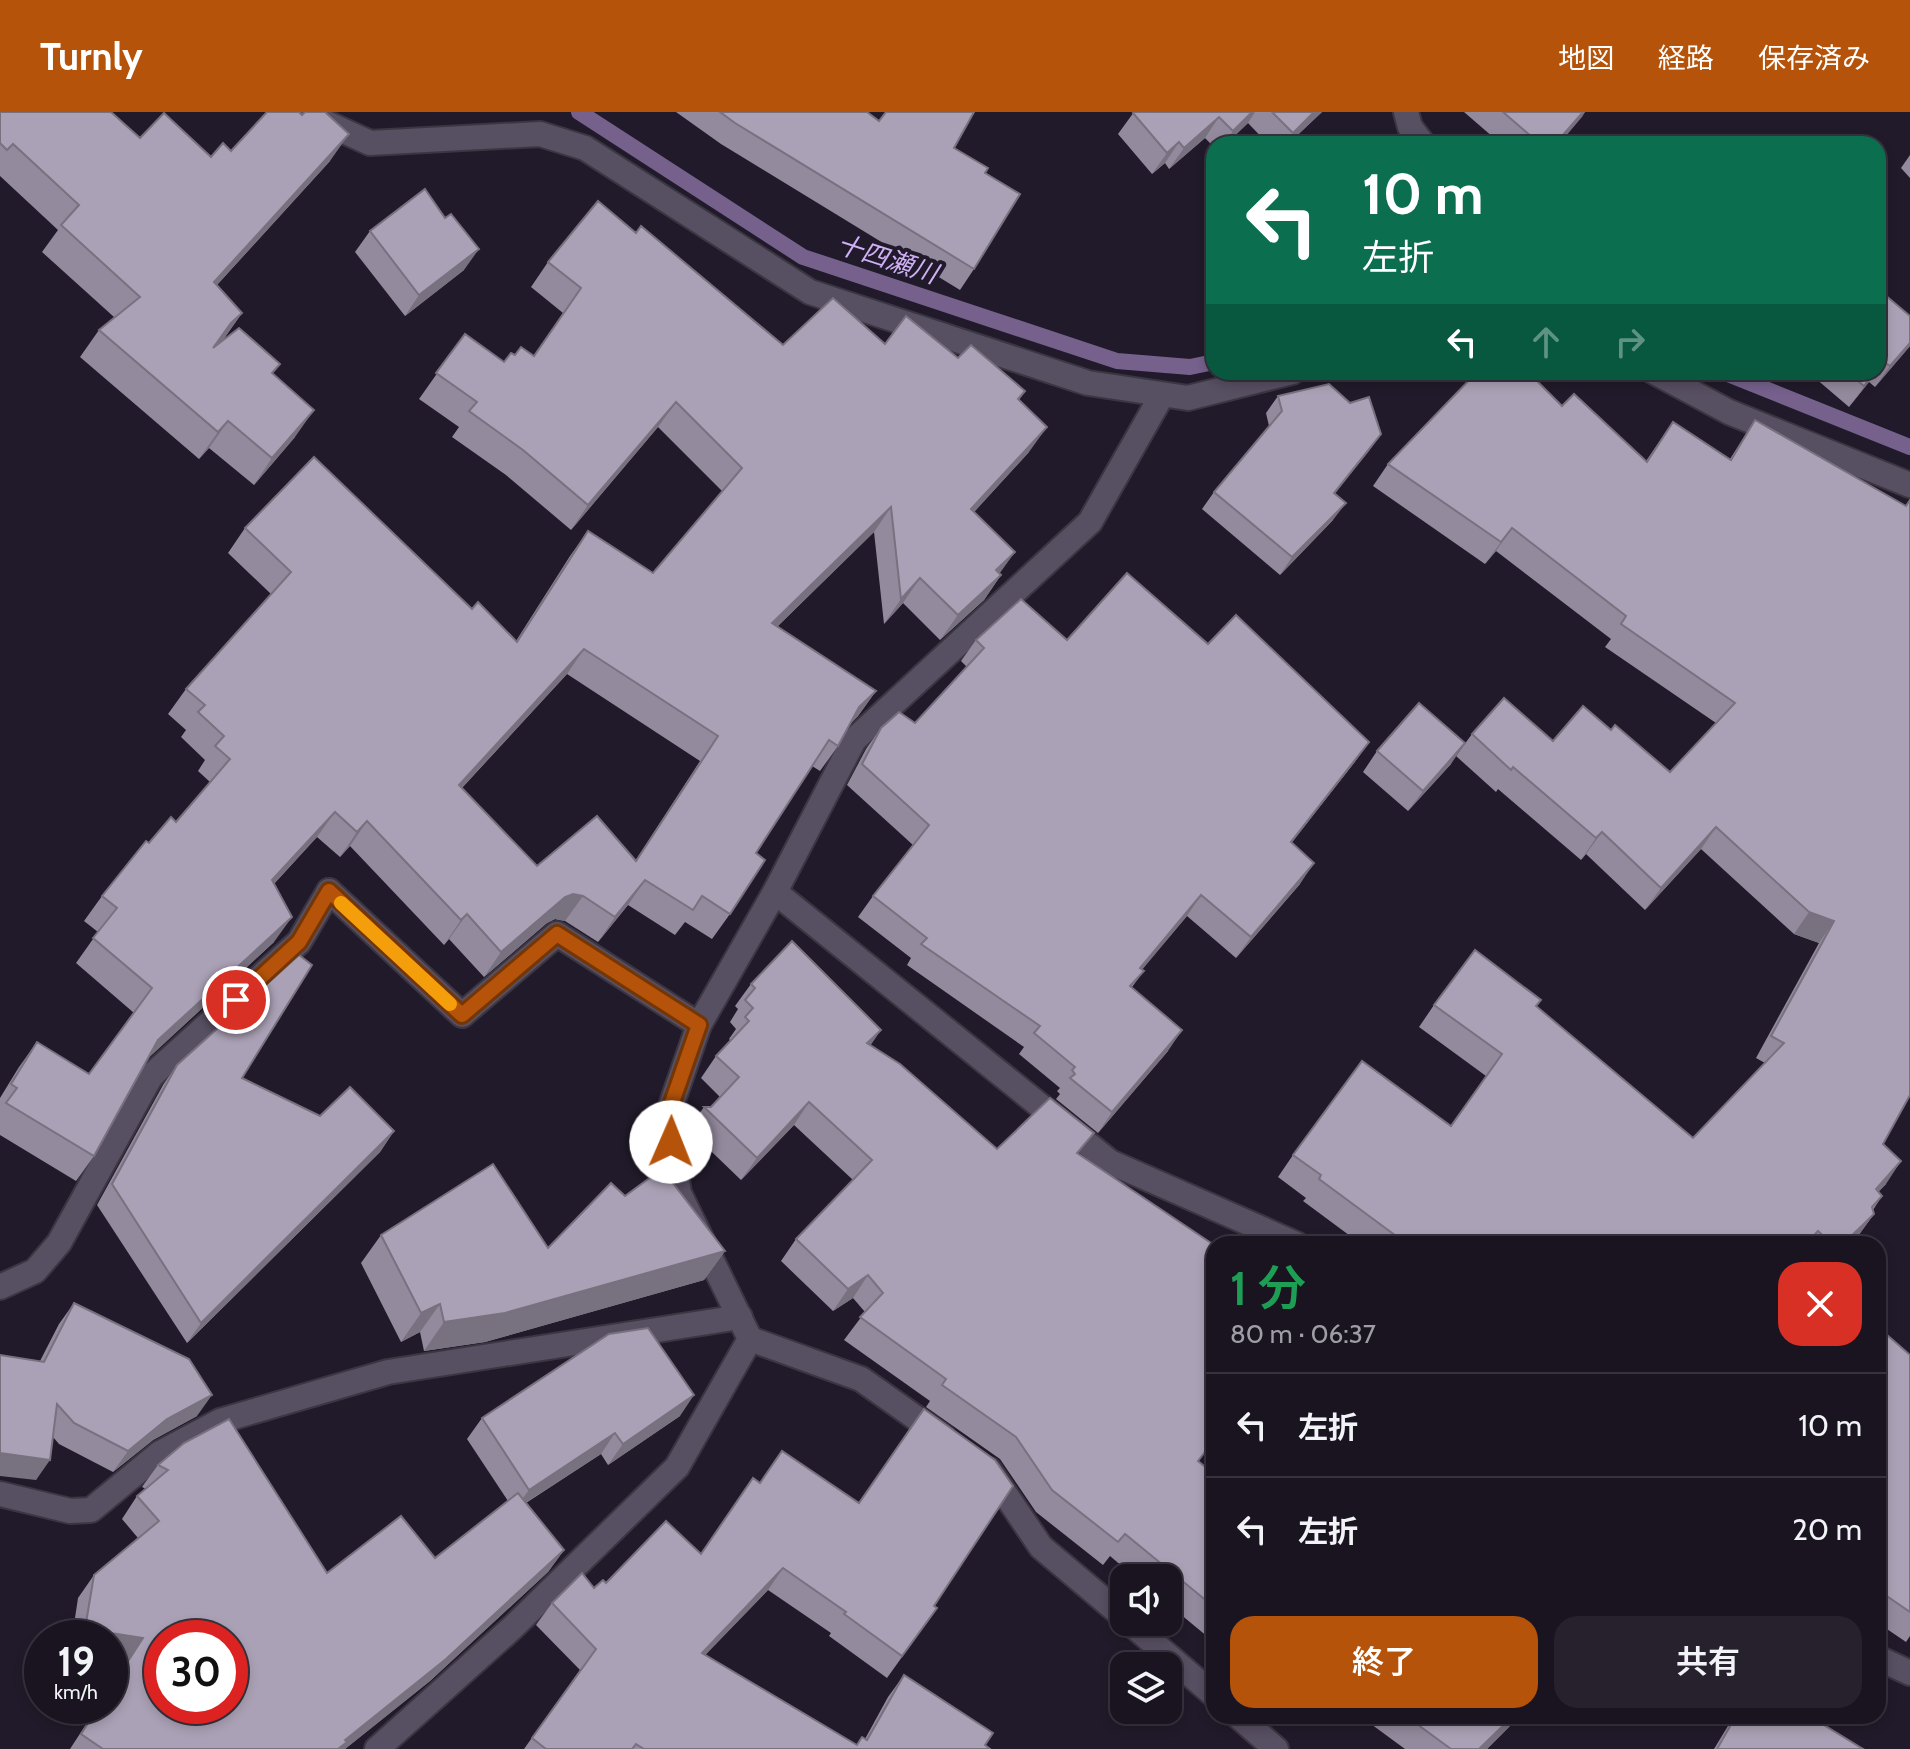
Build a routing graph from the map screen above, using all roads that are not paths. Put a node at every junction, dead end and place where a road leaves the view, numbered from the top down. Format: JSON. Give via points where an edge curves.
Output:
{"nodes":[{"id":1,"x":312,"y":112,"type":"edge"},
{"id":2,"x":1406,"y":112,"type":"edge"},
{"id":3,"x":1417,"y":136,"type":"edge"},
{"id":4,"x":1260,"y":380,"type":"edge"},
{"id":5,"x":1669,"y":380,"type":"edge"},
{"id":6,"x":1162,"y":395,"type":"junction"},
{"id":7,"x":1910,"y":485,"type":"edge"},
{"id":8,"x":775,"y":892,"type":"junction"},
{"id":9,"x":699,"y":1025,"type":"junction"},
{"id":10,"x":1278,"y":1236,"type":"edge"},
{"id":11,"x":0,"y":1287,"type":"edge"},
{"id":12,"x":740,"y":1317,"type":"junction"},
{"id":13,"x":750,"y":1339,"type":"junction"},
{"id":14,"x":0,"y":1494,"type":"edge"},
{"id":15,"x":1110,"y":1605,"type":"edge"},
{"id":16,"x":1145,"y":1636,"type":"edge"},
{"id":17,"x":1886,"y":1662,"type":"edge"},
{"id":18,"x":1910,"y":1673,"type":"edge"},
{"id":19,"x":1206,"y":1688,"type":"edge"},
{"id":20,"x":1247,"y":1724,"type":"edge"},
{"id":21,"x":377,"y":1749,"type":"edge"},
{"id":22,"x":1276,"y":1749,"type":"edge"}],
"edges":[{"from":1,"to":6,"type":"street","via":[[370,143],[540,134],[585,148],[810,292],[1088,383]]},
{"from":2,"to":3,"type":"street"},
{"from":4,"to":6,"type":"street","via":[[1188,398]]},
{"from":5,"to":7,"type":"street","via":[[1729,412]]},
{"from":6,"to":8,"type":"street","via":[[1090,522],[854,740]]},
{"from":8,"to":9,"type":"street"},
{"from":8,"to":10,"type":"street","via":[[1110,1162]]},
{"from":9,"to":11,"type":"street","via":[[557,934],[462,1015],[329,891],[299,942],[151,1076],[59,1243],[35,1271]]},
{"from":9,"to":12,"type":"street","via":[[667,1117],[679,1193]]},
{"from":12,"to":13,"type":"street"},
{"from":12,"to":14,"type":"street","via":[[388,1372],[220,1421],[160,1453],[91,1510],[70,1511]]},
{"from":13,"to":15,"type":"street","via":[[861,1379],[991,1471],[1041,1547]]},
{"from":13,"to":21,"type":"street","via":[[677,1467],[512,1628]]},
{"from":16,"to":19,"type":"street"},
{"from":17,"to":18,"type":"street"},
{"from":20,"to":22,"type":"street"}]}
